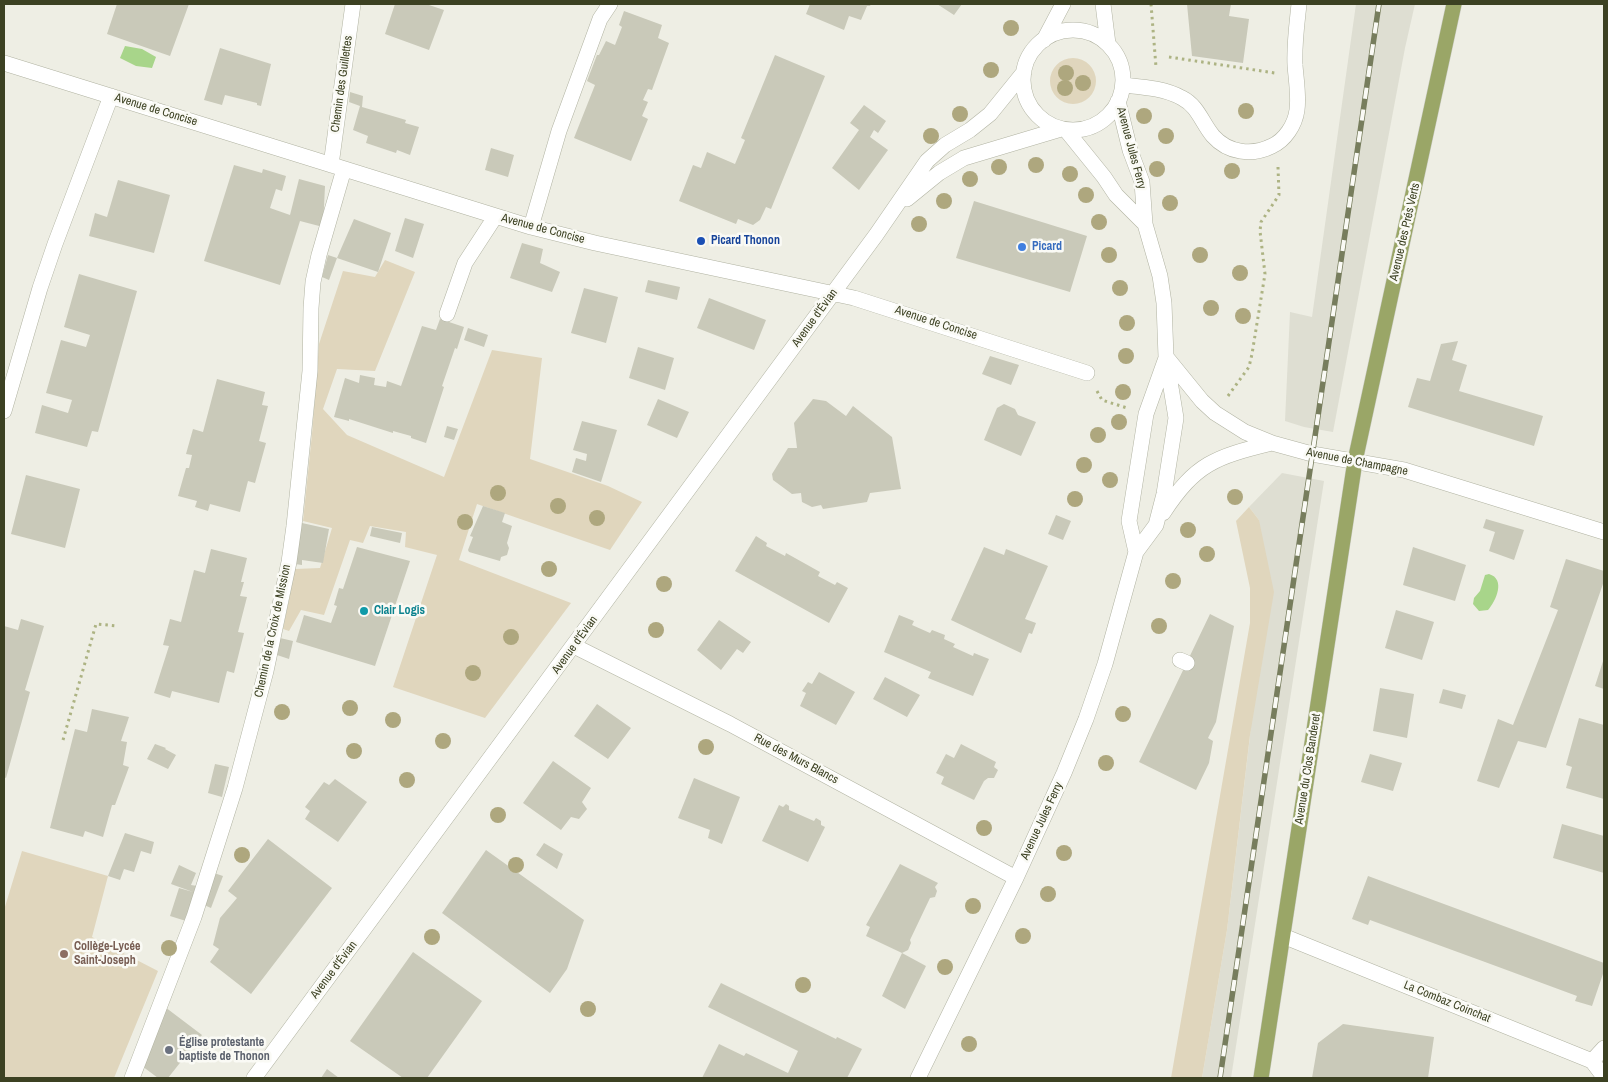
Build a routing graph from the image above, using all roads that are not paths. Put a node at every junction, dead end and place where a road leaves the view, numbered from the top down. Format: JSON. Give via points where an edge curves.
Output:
{"nodes":[{"id":1,"x":353,"y":4,"type":"edge"},
{"id":2,"x":610,"y":4,"type":"edge"},
{"id":3,"x":1063,"y":4,"type":"edge"},
{"id":4,"x":1103,"y":4,"type":"edge"},
{"id":5,"x":1299,"y":4,"type":"edge"},
{"id":6,"x":1454,"y":4,"type":"edge"},
{"id":7,"x":1044,"y":40,"type":"junction"},
{"id":8,"x":1108,"y":44,"type":"junction"},
{"id":9,"x":4,"y":63,"type":"edge"},
{"id":10,"x":1024,"y":72,"type":"junction"},
{"id":11,"x":1123,"y":85,"type":"junction"},
{"id":12,"x":112,"y":96,"type":"junction"},
{"id":13,"x":1118,"y":101,"type":"junction"},
{"id":14,"x":1064,"y":129,"type":"junction"},
{"id":15,"x":338,"y":167,"type":"junction"},
{"id":16,"x":894,"y":210,"type":"junction"},
{"id":17,"x":495,"y":217,"type":"junction"},
{"id":18,"x":1145,"y":224,"type":"junction"},
{"id":19,"x":530,"y":227,"type":"junction"},
{"id":20,"x":833,"y":293,"type":"junction"},
{"id":21,"x":446,"y":314,"type":"dead end"},
{"id":22,"x":1166,"y":357,"type":"junction"},
{"id":23,"x":1087,"y":373,"type":"road end"},
{"id":24,"x":4,"y":411,"type":"edge"},
{"id":25,"x":1272,"y":443,"type":"junction"},
{"id":26,"x":1355,"y":461,"type":"junction"},
{"id":27,"x":1156,"y":525,"type":"junction"},
{"id":28,"x":1604,"y":532,"type":"edge"},
{"id":29,"x":1136,"y":552,"type":"junction"},
{"id":30,"x":574,"y":646,"type":"junction"},
{"id":31,"x":1016,"y":878,"type":"junction"},
{"id":32,"x":1283,"y":936,"type":"junction"},
{"id":33,"x":1604,"y":1048,"type":"edge"},
{"id":34,"x":1592,"y":1061,"type":"junction"},
{"id":35,"x":132,"y":1078,"type":"edge"},
{"id":36,"x":254,"y":1078,"type":"edge"},
{"id":37,"x":918,"y":1078,"type":"edge"},
{"id":38,"x":1261,"y":1078,"type":"edge"},
{"id":39,"x":1603,"y":1078,"type":"edge"}],
"edges":[{"from":1,"to":15,"type":"street","name":"Chemin des Guillettes"},
{"from":2,"to":19,"type":"street","via":[[600,19],[559,131]]},
{"from":3,"to":7,"type":"street"},
{"from":4,"to":8,"type":"street"},
{"from":5,"to":11,"type":"street","via":[[1295,49],[1298,110],[1287,135],[1264,150],[1237,151],[1224,145],[1214,137],[1191,104],[1182,98]]},
{"from":6,"to":26,"type":"main road","name":"Avenue des Prés Verts"},
{"from":7,"to":8,"type":"street","via":[[1060,32],[1077,31]]},
{"from":7,"to":10,"type":"street","via":[[1033,50]]},
{"from":8,"to":11,"type":"street","via":[[1118,59]]},
{"from":9,"to":12,"type":"street","name":"Avenue de Concise"},
{"from":10,"to":14,"type":"street","via":[[1024,88],[1033,111],[1046,122]]},
{"from":10,"to":16,"type":"street","name":"Avenue d'Évian","via":[[990,114],[927,160]]},
{"from":11,"to":13,"type":"street"},
{"from":12,"to":15,"type":"street","name":"Avenue de Concise"},
{"from":12,"to":24,"type":"street","via":[[55,244]]},
{"from":13,"to":14,"type":"street","via":[[1108,116],[1093,126]]},
{"from":13,"to":18,"type":"street","name":"Avenue Jules Ferry","via":[[1142,182]]},
{"from":14,"to":16,"type":"street","name":"Avenue d'Évian","via":[[964,158],[939,173]]},
{"from":14,"to":18,"type":"street","name":"Avenue Jules Ferry","via":[[1116,195]]},
{"from":15,"to":17,"type":"street","name":"Avenue de Concise"},
{"from":15,"to":35,"type":"street","name":"Chemin de la Croix de Mission","via":[[313,282],[310,371],[294,526],[272,645],[235,788],[194,917]]},
{"from":16,"to":20,"type":"street","name":"Avenue d'Évian"},
{"from":17,"to":19,"type":"street","name":"Avenue de Concise"},
{"from":17,"to":21,"type":"street","via":[[465,264]]},
{"from":18,"to":22,"type":"street","name":"Avenue Jules Ferry","via":[[1164,303]]},
{"from":19,"to":20,"type":"street","name":"Avenue de Concise","via":[[595,244]]},
{"from":20,"to":23,"type":"street","name":"Avenue de Concise","via":[[873,302]]},
{"from":20,"to":30,"type":"street","name":"Avenue d'Évian"},
{"from":22,"to":25,"type":"street","name":"Avenue de Champagne","via":[[1215,413],[1229,424]]},
{"from":22,"to":27,"type":"street","name":"Avenue Jules Ferry","via":[[1176,418]]},
{"from":22,"to":29,"type":"street","name":"Avenue Jules Ferry","via":[[1146,414],[1129,521]]},
{"from":25,"to":26,"type":"street","name":"Avenue de Champagne"},
{"from":25,"to":27,"type":"street","via":[[1219,458],[1200,468],[1180,489]]},
{"from":26,"to":28,"type":"street","name":"Avenue de Champagne","via":[[1404,470]]},
{"from":26,"to":32,"type":"main road","name":"Avenue du Clos Banderet"},
{"from":27,"to":29,"type":"street","name":"Avenue Jules Ferry"},
{"from":29,"to":31,"type":"street","name":"Avenue Jules Ferry","via":[[1108,655],[1086,719]]},
{"from":30,"to":31,"type":"street","name":"Rue des Murs Blancs","via":[[730,724]]},
{"from":30,"to":36,"type":"street","name":"Avenue d'Évian"},
{"from":31,"to":37,"type":"street","name":"Avenue Jules Ferry"},
{"from":32,"to":34,"type":"street","name":"La Combaz Coinchat"},
{"from":32,"to":38,"type":"main road","name":"Avenue du Clos Banderet"},
{"from":33,"to":34,"type":"street"},
{"from":34,"to":39,"type":"street"}]}
